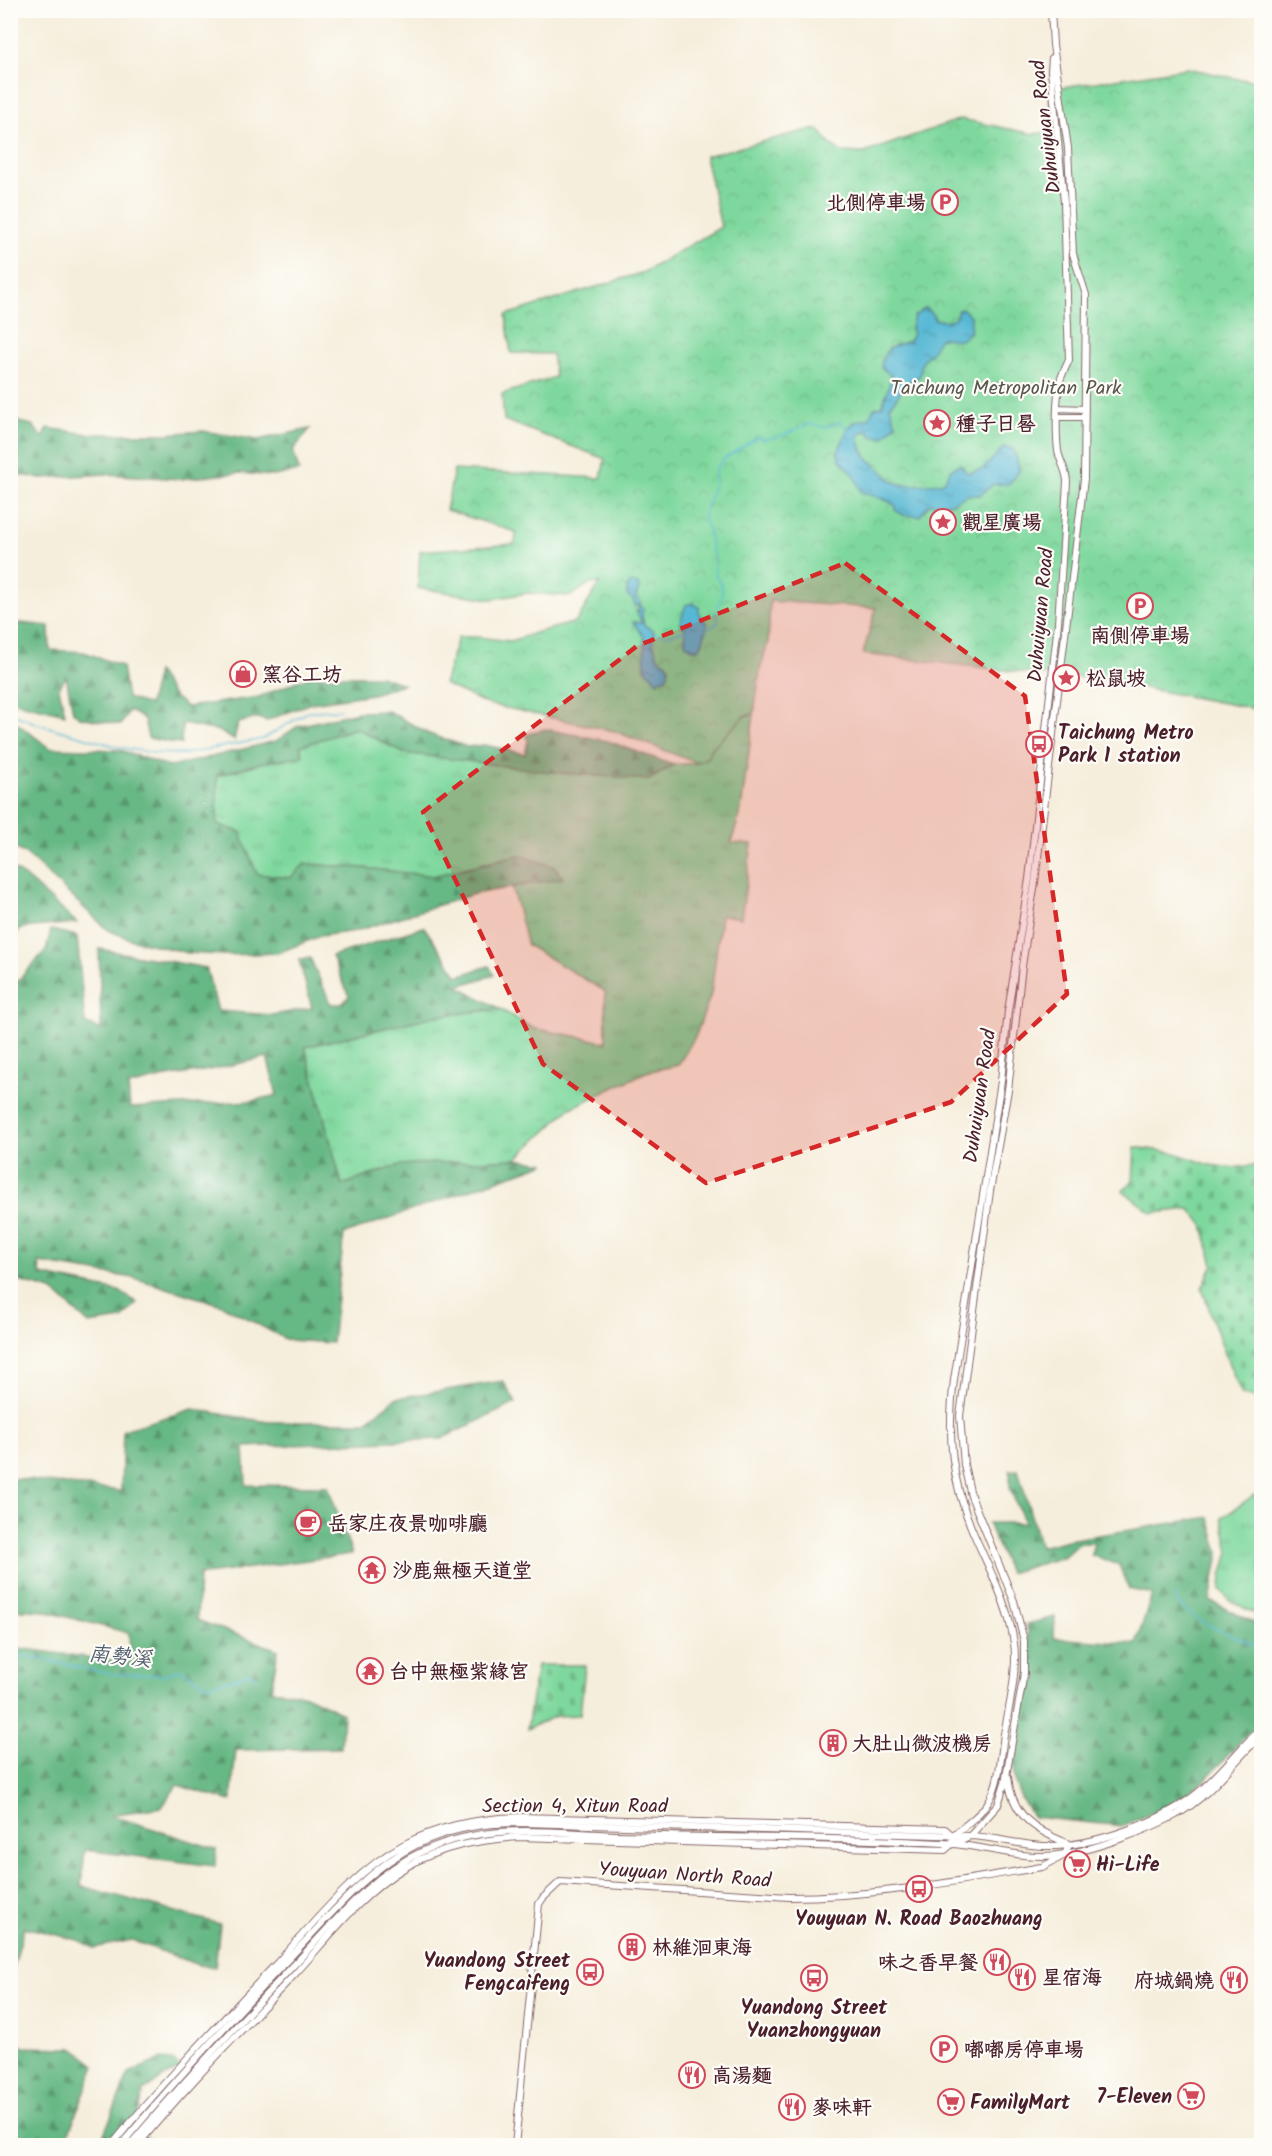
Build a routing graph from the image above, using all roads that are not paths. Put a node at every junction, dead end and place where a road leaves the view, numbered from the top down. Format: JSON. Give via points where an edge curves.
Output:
{"nodes":[{"id":1,"x":1051,"y":10,"type":"edge"},
{"id":2,"x":1068,"y":217,"type":"junction"},
{"id":3,"x":1058,"y":408,"type":"junction"},
{"id":4,"x":1084,"y":409,"type":"junction"},
{"id":5,"x":1058,"y":417,"type":"junction"},
{"id":6,"x":1085,"y":417,"type":"junction"},
{"id":7,"x":1065,"y":518,"type":"junction"},
{"id":8,"x":1079,"y":520,"type":"junction"},
{"id":9,"x":1058,"y":623,"type":"junction"},
{"id":10,"x":1066,"y":624,"type":"junction"},
{"id":11,"x":1262,"y":1727,"type":"edge"},
{"id":12,"x":1262,"y":1735,"type":"edge"},
{"id":13,"x":1008,"y":1768,"type":"junction"},
{"id":14,"x":953,"y":1835,"type":"junction"},
{"id":15,"x":970,"y":1836,"type":"junction"},
{"id":16,"x":952,"y":1844,"type":"junction"},
{"id":17,"x":1069,"y":1844,"type":"junction"},
{"id":18,"x":1012,"y":1852,"type":"junction"},
{"id":19,"x":1065,"y":1855,"type":"junction"},
{"id":20,"x":1018,"y":1870,"type":"junction"},
{"id":21,"x":170,"y":2086,"type":"junction"},
{"id":22,"x":174,"y":2101,"type":"junction"},
{"id":23,"x":135,"y":2118,"type":"junction"},
{"id":24,"x":146,"y":2126,"type":"junction"},
{"id":25,"x":111,"y":2145,"type":"edge"},
{"id":26,"x":120,"y":2145,"type":"edge"},
{"id":27,"x":129,"y":2145,"type":"edge"},
{"id":28,"x":137,"y":2145,"type":"edge"},
{"id":29,"x":515,"y":2145,"type":"edge"}],
"edges":[{"from":1,"to":2,"type":"street","name":"Duhuiyuan Road","via":[[1051,71]]},
{"from":2,"to":3,"type":"street","name":"Duhuiyuan Road","via":[[1069,360],[1060,381]]},
{"from":2,"to":4,"type":"street","name":"Duhuiyuan Road","via":[[1073,254],[1086,295]]},
{"from":3,"to":4,"type":"street"},
{"from":3,"to":5,"type":"street","name":"Duhuiyuan Road"},
{"from":4,"to":6,"type":"street","name":"Duhuiyuan Road"},
{"from":5,"to":6,"type":"street"},
{"from":5,"to":7,"type":"street","name":"Duhuiyuan Road","via":[[1059,454],[1067,476]]},
{"from":6,"to":8,"type":"street","name":"Duhuiyuan Road"},
{"from":7,"to":8,"type":"street"},
{"from":7,"to":9,"type":"street","name":"Duhuiyuan Road"},
{"from":8,"to":10,"type":"street","name":"Duhuiyuan Road"},
{"from":9,"to":10,"type":"street"},
{"from":9,"to":14,"type":"street","name":"Duhuiyuan Road","via":[[1029,879],[950,1407],[957,1487],[1002,1597],[1014,1646],[1012,1686],[993,1791],[974,1819]]},
{"from":10,"to":13,"type":"street","name":"Duhuiyuan Road","via":[[1008,1090],[990,1191],[960,1416],[971,1496],[1014,1600],[1024,1641],[1023,1684]]},
{"from":11,"to":17,"type":"street","name":"Section 4, Xitun Road","via":[[1215,1778],[1172,1811],[1106,1836]]},
{"from":12,"to":19,"type":"street","via":[[1215,1787],[1177,1814]]},
{"from":13,"to":15,"type":"street","name":"Duhuiyuan Road","via":[[998,1805]]},
{"from":13,"to":17,"type":"street","via":[[1010,1788],[1022,1815],[1043,1833]]},
{"from":14,"to":15,"type":"street","name":"Section 4, Xitun Road"},
{"from":14,"to":16,"type":"street"},
{"from":14,"to":21,"type":"street","name":"Section 4, Xitun Road","via":[[512,1823],[440,1836],[390,1860],[367,1879]]},
{"from":14,"to":23,"type":"street","name":"Section 4, Xitun Road","via":[[945,1829],[521,1817],[445,1827],[401,1846],[348,1887],[187,2057]]},
{"from":15,"to":16,"type":"street","name":"Duhuiyuan Road"},
{"from":15,"to":17,"type":"street","name":"Section 4, Xitun Road","via":[[1043,1846]]},
{"from":16,"to":18,"type":"street","name":"Section 4, Xitun Road"},
{"from":16,"to":22,"type":"street","name":"Section 4, Xitun Road","via":[[945,1850],[519,1837],[470,1842],[430,1854],[378,1887]]},
{"from":16,"to":24,"type":"street","name":"Section 4, Xitun Road","via":[[505,1830],[440,1844],[387,1872],[366,1891]]},
{"from":17,"to":19,"type":"street"},
{"from":18,"to":19,"type":"street","name":"Section 4, Xitun Road"},
{"from":18,"to":20,"type":"street","via":[[1028,1862]]},
{"from":19,"to":20,"type":"street","name":"Youyuan North Road","via":[[1042,1867]]},
{"from":20,"to":29,"type":"street","name":"Youyuan North Road","via":[[823,1897],[560,1882],[539,1904]]},
{"from":21,"to":23,"type":"street"},
{"from":21,"to":26,"type":"street","name":"Section 4, Xitun Road"},
{"from":22,"to":24,"type":"street"},
{"from":22,"to":28,"type":"street","name":"Section 4, Xitun Road"},
{"from":23,"to":25,"type":"street","name":"Section 4, Xitun Road"},
{"from":24,"to":27,"type":"street","name":"Section 4, Xitun Road"}]}
